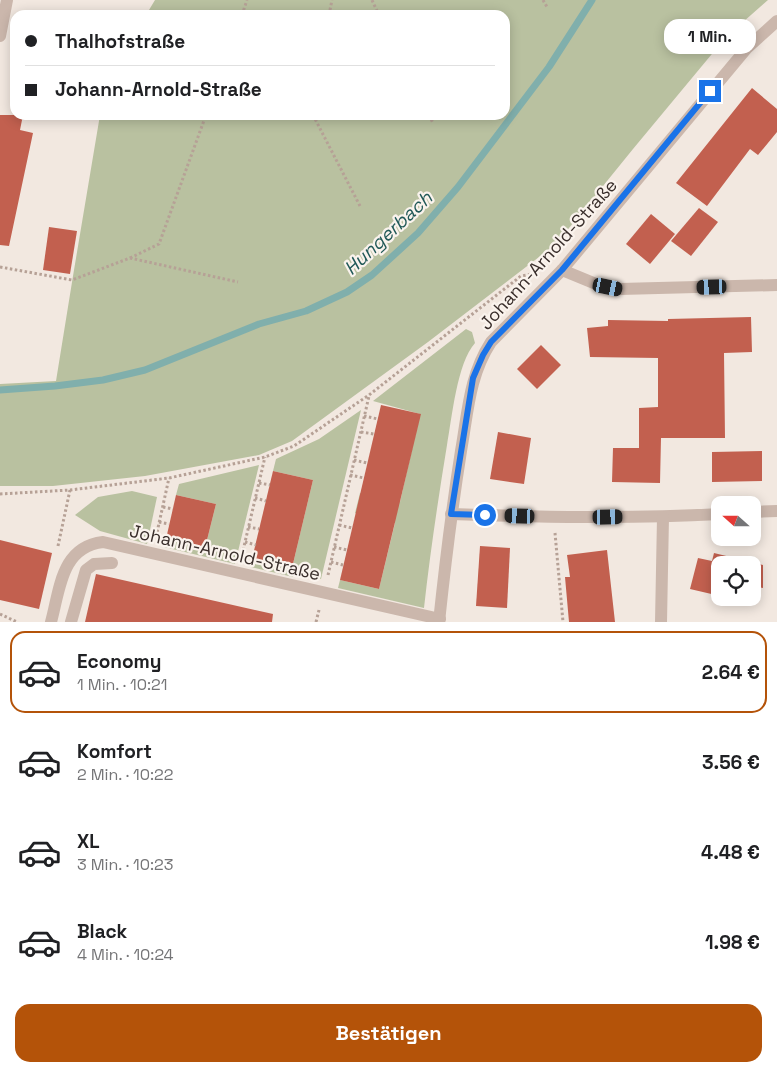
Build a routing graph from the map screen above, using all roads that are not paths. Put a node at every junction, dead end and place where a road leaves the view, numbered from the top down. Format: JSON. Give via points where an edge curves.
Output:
{"nodes":[{"id":1,"x":8,"y":0,"type":"edge"},
{"id":2,"x":777,"y":21,"type":"edge"},
{"id":3,"x":0,"y":36,"type":"edge"},
{"id":4,"x":562,"y":270,"type":"junction"},
{"id":5,"x":777,"y":285,"type":"edge"},
{"id":6,"x":777,"y":511,"type":"edge"},
{"id":7,"x":761,"y":512,"type":"edge"},
{"id":8,"x":451,"y":514,"type":"junction"},
{"id":9,"x":711,"y":514,"type":"edge"},
{"id":10,"x":663,"y":517,"type":"junction"},
{"id":11,"x":112,"y":563,"type":"dead end"},
{"id":12,"x":440,"y":621,"type":"edge"},
{"id":13,"x":51,"y":622,"type":"edge"},
{"id":14,"x":71,"y":622,"type":"edge"},
{"id":15,"x":661,"y":622,"type":"edge"}],
"edges":[{"from":1,"to":3,"type":"street"},
{"from":2,"to":4,"type":"street","name":"Johann-Arnold-Straße","via":[[746,48]]},
{"from":4,"to":5,"type":"street","via":[[596,284],[620,289]]},
{"from":4,"to":8,"type":"street","name":"Johann-Arnold-Straße","via":[[491,342],[483,355],[473,378]]},
{"from":6,"to":7,"type":"street"},
{"from":8,"to":10,"type":"street","via":[[554,518]]},
{"from":8,"to":12,"type":"street","name":"Johann-Arnold-Straße"},
{"from":9,"to":10,"type":"street"},
{"from":10,"to":15,"type":"street"},
{"from":11,"to":14,"type":"street","via":[[94,564],[86,570]]},
{"from":12,"to":13,"type":"street","name":"Johann-Arnold-Straße","via":[[152,552],[96,542],[69,561]]}]}
